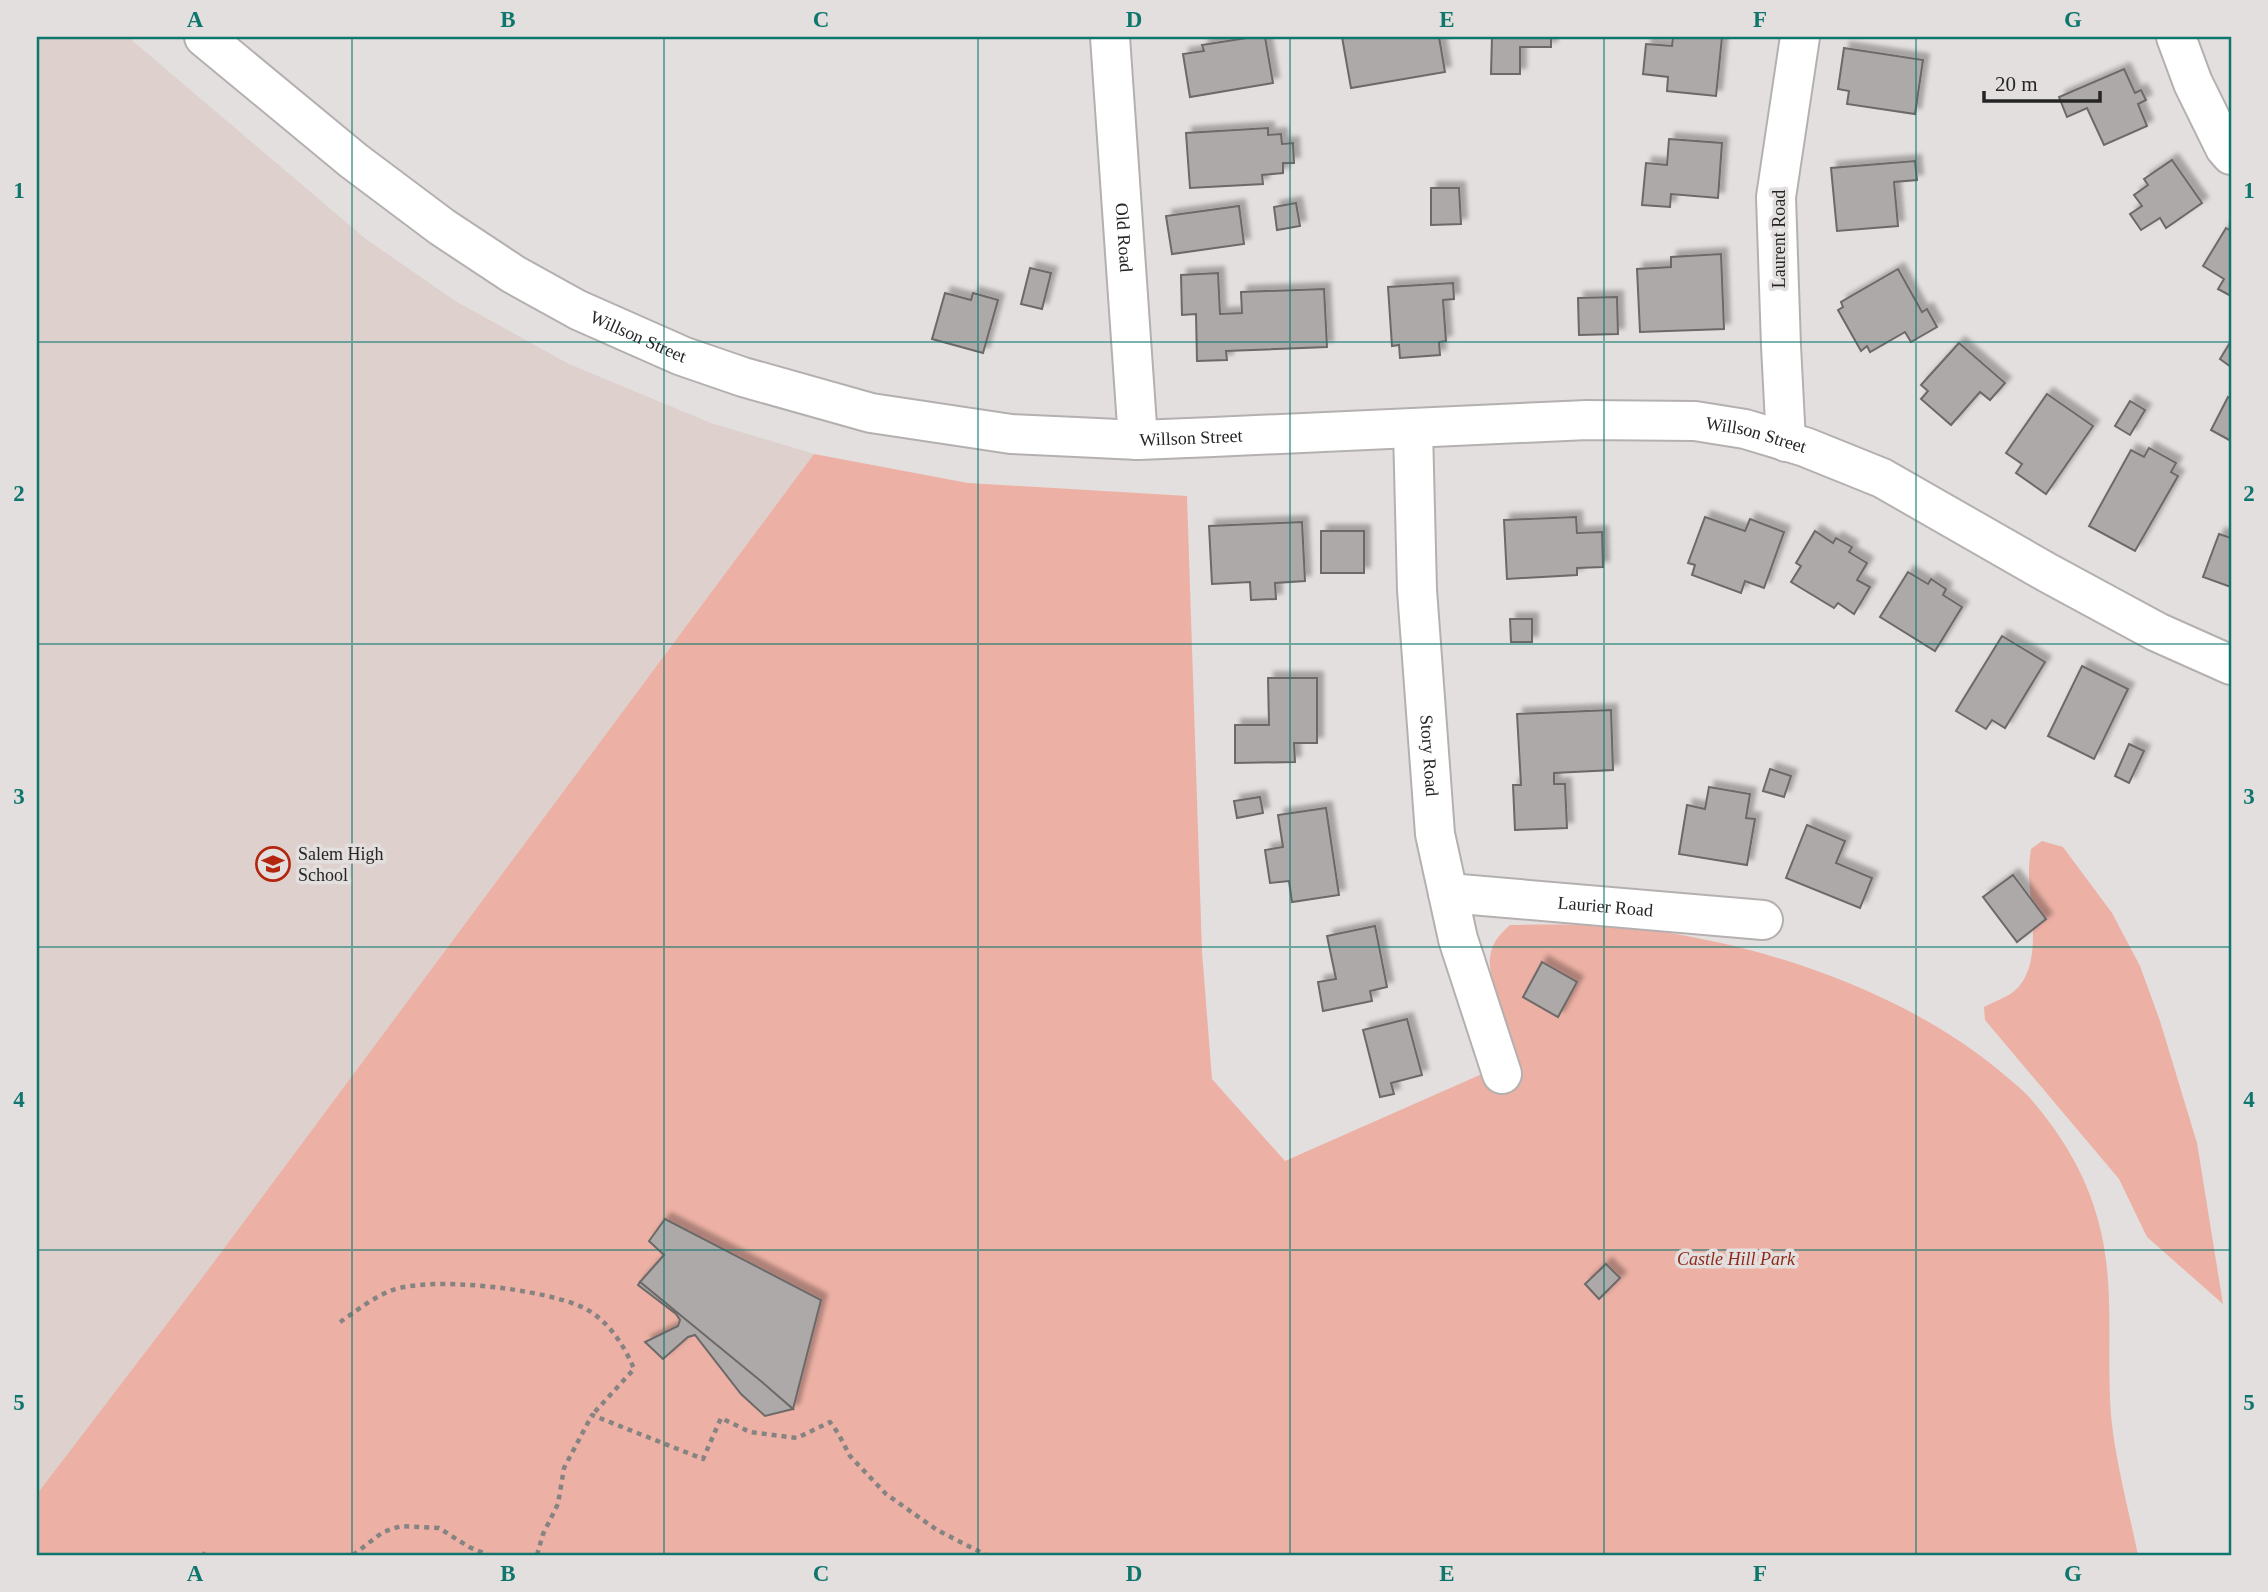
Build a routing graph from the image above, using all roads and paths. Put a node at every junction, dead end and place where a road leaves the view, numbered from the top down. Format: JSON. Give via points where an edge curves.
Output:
{"nodes":[{"id":1,"x":204,"y":37,"type":"edge"},
{"id":2,"x":1110,"y":37,"type":"edge"},
{"id":3,"x":1800,"y":37,"type":"edge"},
{"id":4,"x":2176,"y":37,"type":"edge"},
{"id":5,"x":2231,"y":155,"type":"edge"},
{"id":6,"x":1413,"y":429,"type":"junction"},
{"id":7,"x":1138,"y":439,"type":"junction"},
{"id":8,"x":1786,"y":442,"type":"junction"},
{"id":9,"x":2231,"y":666,"type":"edge"},
{"id":10,"x":1448,"y":893,"type":"junction"},
{"id":11,"x":1763,"y":919,"type":"dead end"},
{"id":12,"x":1502,"y":1074,"type":"dead end"},
{"id":13,"x":340,"y":1322,"type":"dead end"},
{"id":14,"x":592,"y":1415,"type":"junction"},
{"id":15,"x":353,"y":1555,"type":"edge"},
{"id":16,"x":488,"y":1555,"type":"edge"},
{"id":17,"x":537,"y":1555,"type":"edge"},
{"id":18,"x":986,"y":1555,"type":"edge"}],
"edges":[{"from":1,"to":7,"type":"street","name":"Willson Street","via":[[442,227],[578,310],[682,356],[871,413],[1012,434]]},
{"from":2,"to":7,"type":"street","name":"Old Road"},
{"from":3,"to":8,"type":"street","name":"Laurent Road","via":[[1776,197]]},
{"from":4,"to":5,"type":"street","via":[[2193,83]]},
{"from":6,"to":7,"type":"street","name":"Willson Street"},
{"from":6,"to":8,"type":"street","name":"Willson Street","via":[[1643,419],[1745,429]]},
{"from":6,"to":10,"type":"street","name":"Story Road","via":[[1417,590],[1434,834]]},
{"from":8,"to":9,"type":"street","name":"Willson Street","via":[[1882,478],[2157,632]]},
{"from":10,"to":11,"type":"street","name":"Laurier Road"},
{"from":10,"to":12,"type":"street","name":"Story Road","via":[[1458,939]]},
{"from":13,"to":14,"type":"path","via":[[390,1291],[419,1286],[547,1294],[586,1308],[610,1329],[634,1369]]},
{"from":14,"to":17,"type":"path","via":[[564,1468],[558,1504]]},
{"from":14,"to":18,"type":"path","via":[[703,1459],[722,1418],[750,1432],[797,1438],[830,1422],[850,1456],[886,1494],[937,1531]]},
{"from":15,"to":16,"type":"path","via":[[383,1532],[401,1526],[439,1528]]}]}
